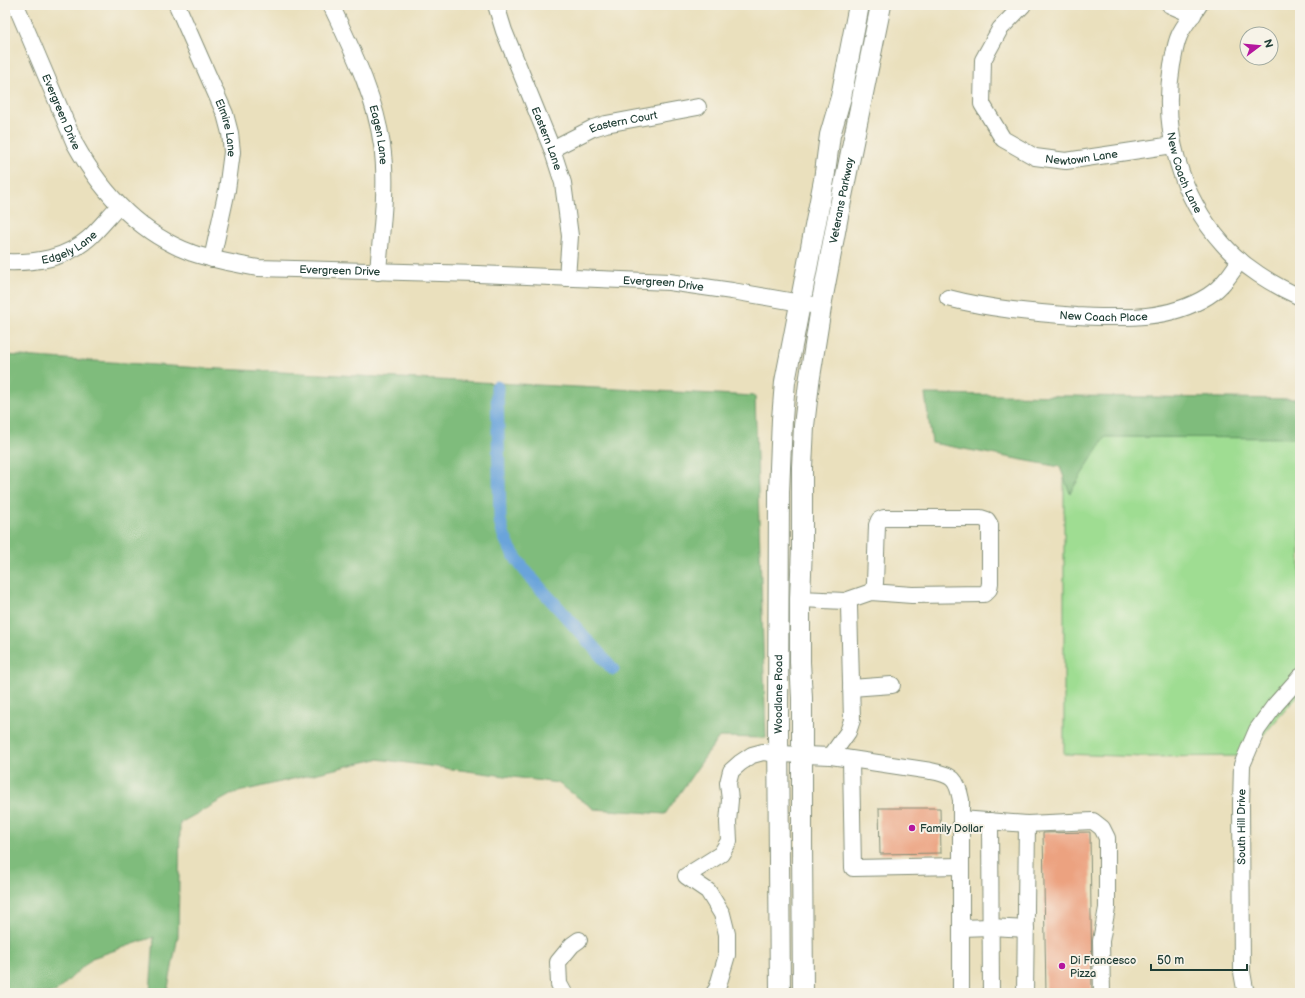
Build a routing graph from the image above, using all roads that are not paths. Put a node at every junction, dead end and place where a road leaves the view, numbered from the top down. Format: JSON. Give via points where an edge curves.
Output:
{"nodes":[{"id":1,"x":16,"y":5,"type":"edge"},
{"id":2,"x":177,"y":5,"type":"edge"},
{"id":3,"x":331,"y":5,"type":"edge"},
{"id":4,"x":496,"y":5,"type":"edge"},
{"id":5,"x":859,"y":5,"type":"edge"},
{"id":6,"x":881,"y":5,"type":"edge"},
{"id":7,"x":1023,"y":5,"type":"edge"},
{"id":8,"x":1170,"y":5,"type":"edge"},
{"id":9,"x":1196,"y":10,"type":"edge"},
{"id":10,"x":698,"y":107,"type":"dead end"},
{"id":11,"x":1173,"y":145,"type":"junction"},
{"id":12,"x":552,"y":149,"type":"junction"},
{"id":13,"x":119,"y":206,"type":"junction"},
{"id":14,"x":212,"y":259,"type":"junction"},
{"id":15,"x":1240,"y":260,"type":"junction"},
{"id":16,"x":5,"y":262,"type":"edge"},
{"id":17,"x":378,"y":272,"type":"junction"},
{"id":18,"x":567,"y":278,"type":"junction"},
{"id":19,"x":1300,"y":297,"type":"edge"},
{"id":20,"x":948,"y":298,"type":"dead end"},
{"id":21,"x":801,"y":303,"type":"junction"},
{"id":22,"x":821,"y":306,"type":"junction"},
{"id":23,"x":784,"y":395,"type":"joint"},
{"id":24,"x":808,"y":396,"type":"joint"},
{"id":25,"x":871,"y":592,"type":"junction"},
{"id":26,"x":800,"y":599,"type":"junction"},
{"id":27,"x":845,"y":601,"type":"junction"},
{"id":28,"x":1300,"y":678,"type":"edge"},
{"id":29,"x":892,"y":685,"type":"dead end"},
{"id":30,"x":851,"y":688,"type":"junction"},
{"id":31,"x":779,"y":754,"type":"junction"},
{"id":32,"x":802,"y":754,"type":"junction"},
{"id":33,"x":831,"y":756,"type":"junction"},
{"id":34,"x":851,"y":760,"type":"junction"},
{"id":35,"x":961,"y":819,"type":"junction"},
{"id":36,"x":990,"y":821,"type":"junction"},
{"id":37,"x":1027,"y":824,"type":"junction"},
{"id":38,"x":961,"y":866,"type":"junction"},
{"id":39,"x":990,"y":927,"type":"junction"},
{"id":40,"x":961,"y":928,"type":"junction"},
{"id":41,"x":1026,"y":930,"type":"junction"},
{"id":42,"x":579,"y":940,"type":"dead end"},
{"id":43,"x":564,"y":993,"type":"edge"},
{"id":44,"x":714,"y":993,"type":"edge"},
{"id":45,"x":780,"y":993,"type":"edge"},
{"id":46,"x":803,"y":993,"type":"edge"},
{"id":47,"x":961,"y":993,"type":"edge"},
{"id":48,"x":991,"y":993,"type":"edge"},
{"id":49,"x":1025,"y":993,"type":"edge"},
{"id":50,"x":1102,"y":993,"type":"edge"},
{"id":51,"x":1247,"y":993,"type":"edge"}],
"edges":[{"from":1,"to":13,"type":"street","name":"Evergreen Drive","via":[[75,144],[87,166]]},
{"from":2,"to":14,"type":"street","name":"Elmire Lane","via":[[225,114],[230,132],[232,152],[228,183]]},
{"from":3,"to":17,"type":"street","name":"Eagen Lane","via":[[368,88],[382,146],[384,201]]},
{"from":4,"to":12,"type":"street","name":"Eastern Lane"},
{"from":5,"to":21,"type":"main road","name":"Veterans Parkway","via":[[841,97],[830,135]]},
{"from":6,"to":22,"type":"main road","name":"Veterans Parkway"},
{"from":7,"to":11,"type":"street","name":"Newtown Lane","via":[[1000,29],[983,60],[982,104],[1003,139],[1036,157],[1066,161]]},
{"from":8,"to":9,"type":"street"},
{"from":9,"to":11,"type":"street","name":"New Coach Lane","via":[[1179,35],[1169,83],[1169,116]]},
{"from":10,"to":12,"type":"street","name":"Eastern Court","via":[[606,124]]},
{"from":11,"to":15,"type":"street","name":"New Coach Lane","via":[[1184,180],[1200,213],[1223,245]]},
{"from":12,"to":18,"type":"street","name":"Eastern Lane","via":[[563,183],[569,221]]},
{"from":13,"to":14,"type":"street","name":"Evergreen Drive","via":[[152,232],[171,243]]},
{"from":13,"to":16,"type":"street","name":"Edgely Lane","via":[[90,237],[64,254],[31,262]]},
{"from":14,"to":17,"type":"street","name":"Evergreen Drive","via":[[258,268]]},
{"from":15,"to":19,"type":"street","name":"New Coach Lane","via":[[1270,282]]},
{"from":15,"to":20,"type":"street","name":"New Coach Place","via":[[1228,279],[1209,296],[1182,308],[1149,316],[1113,318],[1039,313],[988,307]]},
{"from":17,"to":18,"type":"street","name":"Evergreen Drive"},
{"from":18,"to":21,"type":"street","name":"Evergreen Drive","via":[[669,282]]},
{"from":21,"to":22,"type":"street","name":"Evergreen Drive"},
{"from":21,"to":23,"type":"main road","name":"Veterans Parkway"},
{"from":22,"to":24,"type":"main road","name":"Veterans Parkway"},
{"from":23,"to":31,"type":"main road","name":"Woodlane Road","via":[[779,500]]},
{"from":24,"to":26,"type":"main road","name":"Woodlane Road","via":[[802,467]]},
{"from":25,"to":25,"type":"street","via":[[875,582],[879,520],[981,518],[987,520],[990,525],[990,583],[984,594],[912,595]]},
{"from":25,"to":27,"type":"street"},
{"from":26,"to":27,"type":"street"},
{"from":26,"to":32,"type":"main road","name":"Woodlane Road"},
{"from":27,"to":30,"type":"street","via":[[849,606]]},
{"from":28,"to":51,"type":"street","name":"South Hill Drive","via":[[1275,705],[1257,730],[1242,765],[1242,972]]},
{"from":29,"to":30,"type":"street"},
{"from":30,"to":33,"type":"street","via":[[852,720],[848,732]]},
{"from":31,"to":32,"type":"street"},
{"from":31,"to":44,"type":"street","via":[[763,752],[752,755],[731,771],[728,783],[729,841],[721,854],[686,876],[708,891],[722,914],[727,934],[727,955]]},
{"from":31,"to":45,"type":"main road","name":"Woodlane Road"},
{"from":32,"to":33,"type":"street"},
{"from":32,"to":46,"type":"main road","name":"Woodlane Road"},
{"from":33,"to":34,"type":"street"},
{"from":34,"to":35,"type":"street","via":[[931,771],[952,778],[959,786]]},
{"from":34,"to":38,"type":"street","via":[[853,868]]},
{"from":35,"to":36,"type":"street"},
{"from":35,"to":38,"type":"street"},
{"from":36,"to":37,"type":"street"},
{"from":36,"to":39,"type":"street"},
{"from":37,"to":41,"type":"street"},
{"from":37,"to":50,"type":"street","via":[[1093,821],[1102,828],[1107,838],[1107,908],[1101,941]]},
{"from":38,"to":40,"type":"street"},
{"from":39,"to":40,"type":"street"},
{"from":39,"to":41,"type":"street"},
{"from":39,"to":48,"type":"street"},
{"from":40,"to":47,"type":"street"},
{"from":41,"to":49,"type":"street"},
{"from":42,"to":43,"type":"street","via":[[558,962],[559,984]]}]}
